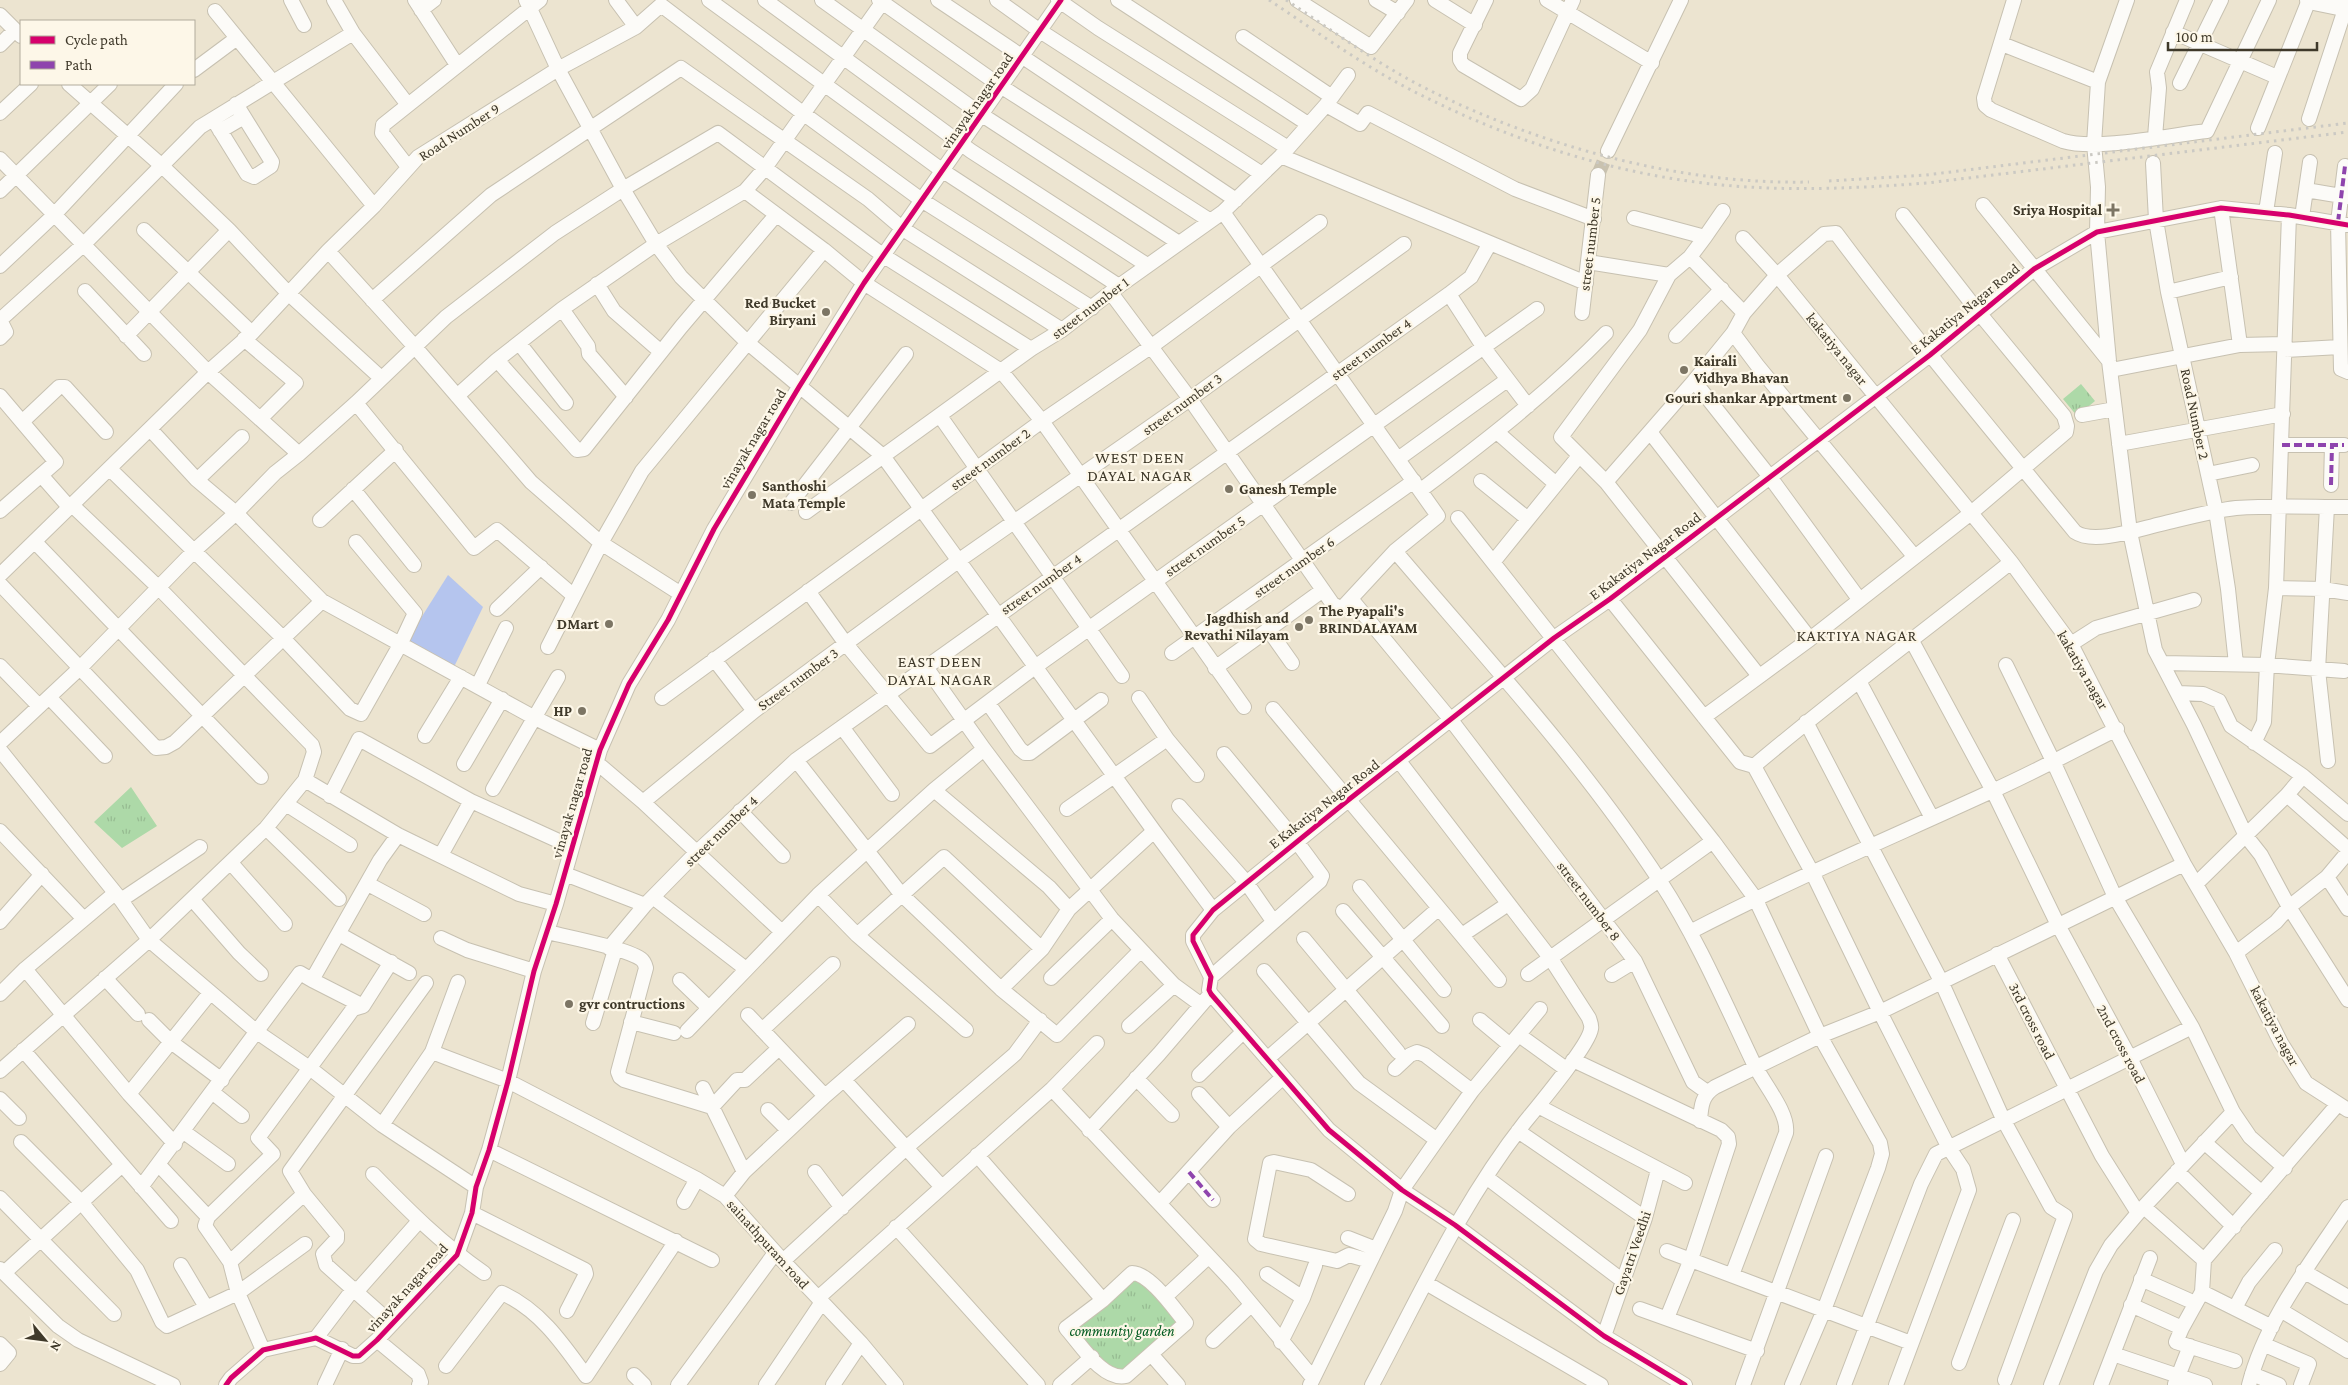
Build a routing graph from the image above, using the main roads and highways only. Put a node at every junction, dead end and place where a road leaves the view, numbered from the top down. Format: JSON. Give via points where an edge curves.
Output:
{"nodes":[{"id":1,"x":2309,"y":0,"type":"edge"},
{"id":2,"x":2315,"y":0,"type":"edge"},
{"id":3,"x":2347,"y":5,"type":"edge"}],
"edges":[{"from":1,"to":2,"type":"main road"},
{"from":2,"to":3,"type":"main road"}]}
